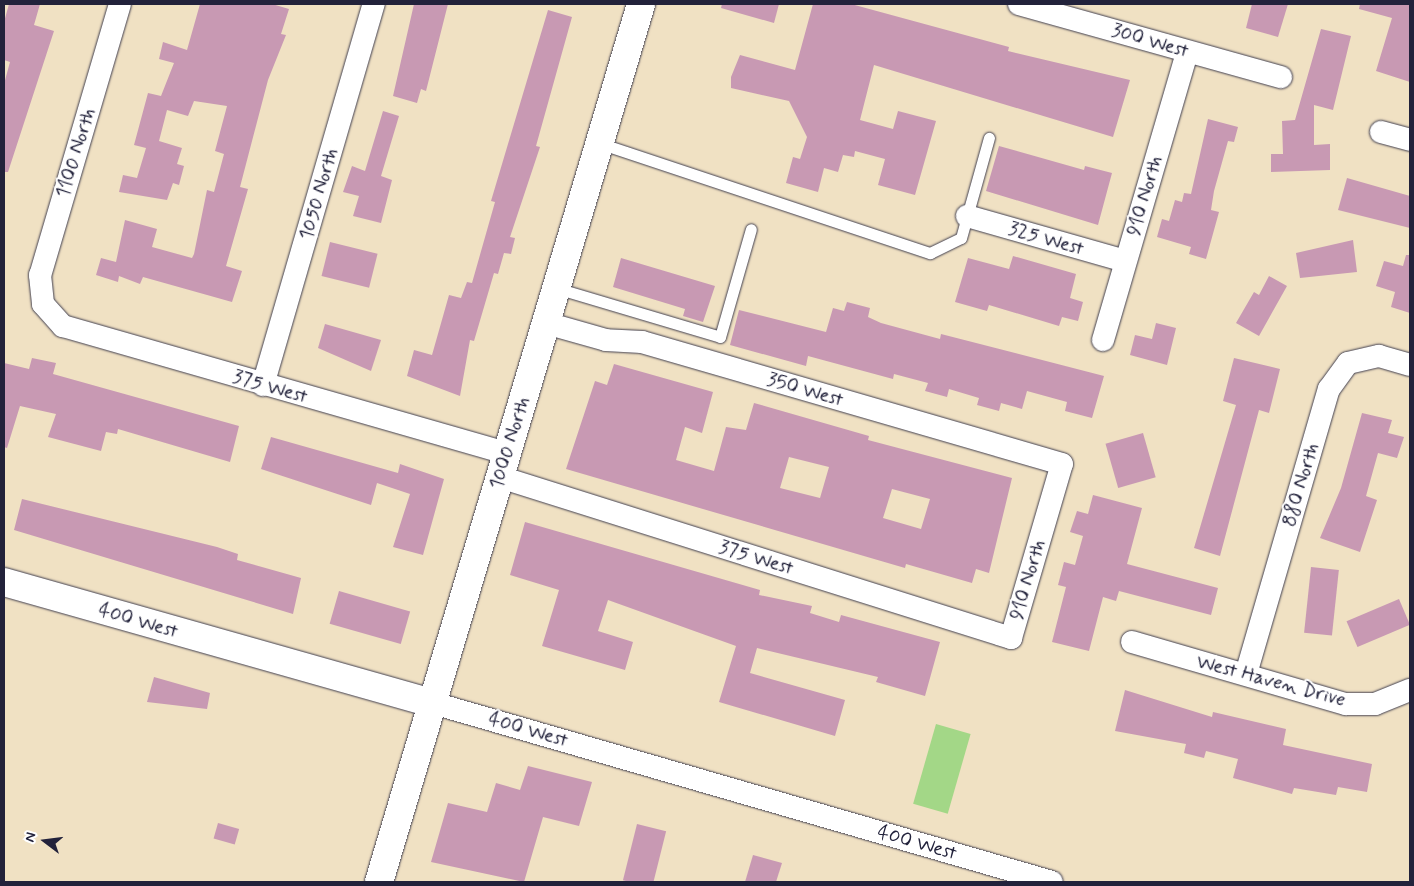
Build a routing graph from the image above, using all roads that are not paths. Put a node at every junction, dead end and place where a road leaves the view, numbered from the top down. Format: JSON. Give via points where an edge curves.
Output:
{"nodes":[{"id":1,"x":120,"y":4,"type":"edge"},
{"id":2,"x":374,"y":4,"type":"edge"},
{"id":3,"x":641,"y":4,"type":"edge"},
{"id":4,"x":1018,"y":4,"type":"edge"},
{"id":5,"x":1187,"y":52,"type":"junction"},
{"id":6,"x":1281,"y":77,"type":"dead end"},
{"id":7,"x":1381,"y":132,"type":"dead end"},
{"id":8,"x":989,"y":138,"type":"dead end"},
{"id":9,"x":1410,"y":140,"type":"edge"},
{"id":10,"x":600,"y":143,"type":"junction"},
{"id":11,"x":967,"y":216,"type":"junction"},
{"id":12,"x":751,"y":229,"type":"dead end"},
{"id":13,"x":1125,"y":261,"type":"junction"},
{"id":14,"x":556,"y":288,"type":"junction"},
{"id":15,"x":43,"y":304,"type":"joint"},
{"id":16,"x":546,"y":323,"type":"junction"},
{"id":17,"x":1103,"y":340,"type":"dead end"},
{"id":18,"x":1410,"y":365,"type":"edge"},
{"id":19,"x":262,"y":385,"type":"junction"},
{"id":20,"x":1062,"y":464,"type":"joint"},
{"id":21,"x":503,"y":465,"type":"junction"},
{"id":22,"x":4,"y":582,"type":"edge"},
{"id":23,"x":1011,"y":638,"type":"joint"},
{"id":24,"x":1132,"y":642,"type":"dead end"},
{"id":25,"x":1246,"y":674,"type":"junction"},
{"id":26,"x":1410,"y":690,"type":"edge"},
{"id":27,"x":433,"y":702,"type":"junction"},
{"id":28,"x":380,"y":882,"type":"edge"},
{"id":29,"x":1052,"y":882,"type":"edge"}],
"edges":[{"from":1,"to":15,"type":"street","name":"1100 North","via":[[40,275]]},
{"from":2,"to":19,"type":"street","name":"1050 North"},
{"from":3,"to":10,"type":"street","name":"1000 North"},
{"from":4,"to":5,"type":"street","name":"300 West"},
{"from":5,"to":6,"type":"street","name":"300 West"},
{"from":5,"to":13,"type":"street","name":"910 North"},
{"from":7,"to":9,"type":"street"},
{"from":8,"to":11,"type":"lane"},
{"from":10,"to":11,"type":"lane","via":[[930,253],[961,238]]},
{"from":10,"to":14,"type":"street","name":"1000 North"},
{"from":11,"to":13,"type":"street","name":"325 West"},
{"from":12,"to":14,"type":"lane","via":[[720,336]]},
{"from":13,"to":17,"type":"street","name":"910 North"},
{"from":14,"to":16,"type":"street","name":"1000 North"},
{"from":15,"to":19,"type":"street","name":"375 West","via":[[64,326]]},
{"from":16,"to":20,"type":"street","name":"350 West","via":[[606,340],[642,342]]},
{"from":16,"to":21,"type":"street","name":"1000 North"},
{"from":18,"to":25,"type":"street","name":"880 North","via":[[1379,356],[1348,363],[1329,389]]},
{"from":19,"to":21,"type":"street","name":"375 West"},
{"from":20,"to":23,"type":"street","name":"910 North"},
{"from":21,"to":23,"type":"street","name":"375 West"},
{"from":21,"to":27,"type":"street","name":"1000 North"},
{"from":22,"to":27,"type":"street","name":"400 West"},
{"from":24,"to":25,"type":"street","name":"West Haven Drive"},
{"from":25,"to":26,"type":"street","name":"West Haven Drive","via":[[1346,704],[1375,704]]},
{"from":27,"to":28,"type":"street","name":"1000 North"},
{"from":27,"to":29,"type":"street","name":"400 West"}]}
